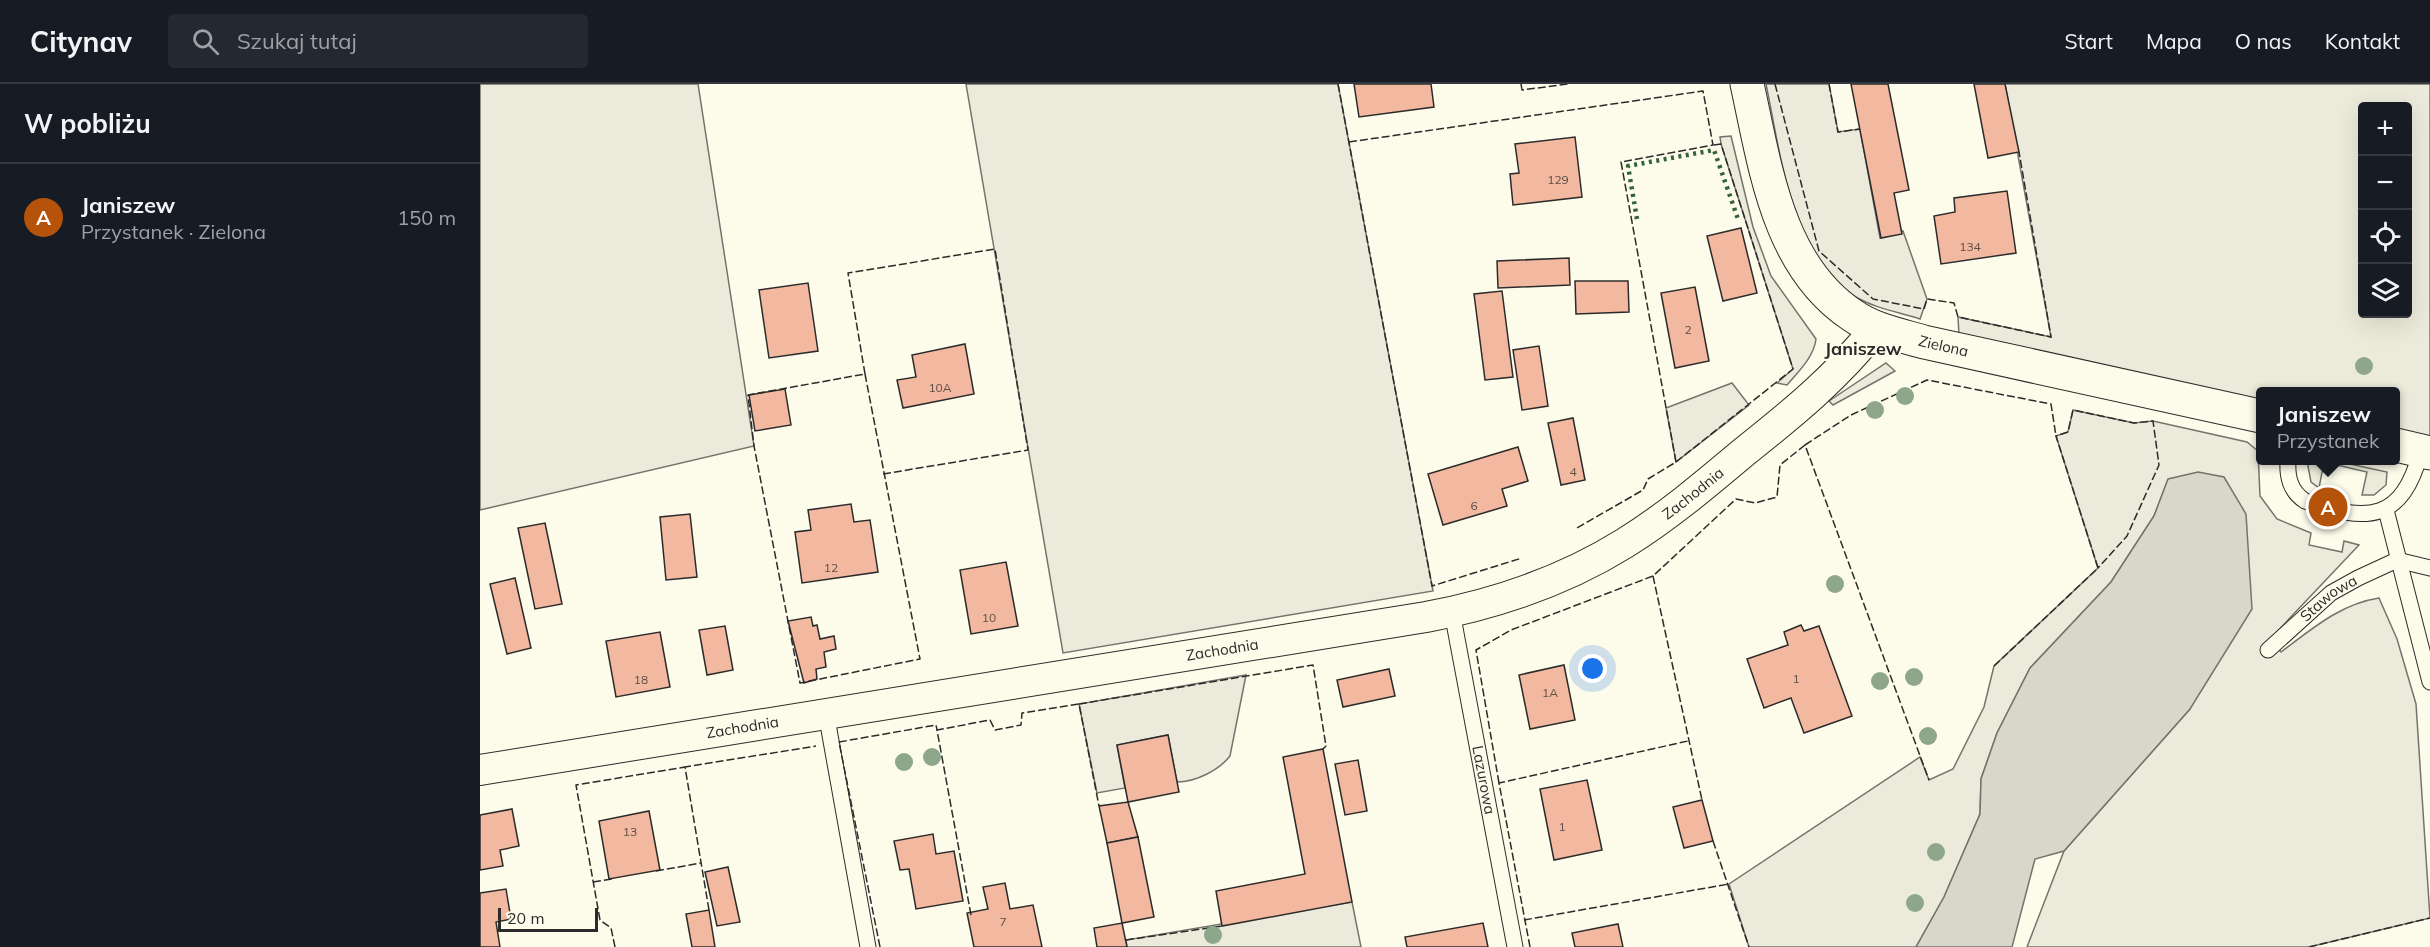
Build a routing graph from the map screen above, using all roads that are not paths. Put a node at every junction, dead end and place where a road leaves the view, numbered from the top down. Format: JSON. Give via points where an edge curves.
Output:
{"nodes":[{"id":1,"x":1747,"y":84,"type":"edge"},
{"id":2,"x":1876,"y":328,"type":"junction"},
{"id":3,"x":2256,"y":415,"type":"edge"},
{"id":4,"x":2416,"y":450,"type":"edge"},
{"id":5,"x":2289,"y":465,"type":"edge"},
{"id":6,"x":2386,"y":510,"type":"junction"},
{"id":7,"x":2397,"y":560,"type":"junction"},
{"id":8,"x":2430,"y":568,"type":"edge"},
{"id":9,"x":1452,"y":612,"type":"junction"},
{"id":10,"x":2268,"y":650,"type":"dead end"},
{"id":11,"x":2430,"y":682,"type":"edge"},
{"id":12,"x":826,"y":713,"type":"junction"},
{"id":13,"x":480,"y":770,"type":"edge"},
{"id":14,"x":868,"y":947,"type":"edge"},
{"id":15,"x":1515,"y":947,"type":"edge"}],
"edges":[{"from":1,"to":2,"type":"street","name":"Zielona","via":[[1772,193],[1786,233],[1804,266],[1827,294],[1851,315]]},
{"from":2,"to":3,"type":"street","name":"Zielona"},
{"from":2,"to":9,"type":"street","name":"Zachodnia","via":[[1821,389],[1678,506],[1625,543],[1537,586]]},
{"from":4,"to":6,"type":"lane","via":[[2416,469],[2403,495]]},
{"from":5,"to":6,"type":"lane","via":[[2291,486],[2305,501],[2371,515]]},
{"from":6,"to":7,"type":"lane"},
{"from":7,"to":8,"type":"lane"},
{"from":7,"to":10,"type":"lane","name":"Stawowa","via":[[2331,593]]},
{"from":7,"to":11,"type":"lane"},
{"from":9,"to":12,"type":"street","name":"Zachodnia"},
{"from":9,"to":15,"type":"lane","name":"Lazurowa"},
{"from":12,"to":13,"type":"street","name":"Zachodnia"},
{"from":12,"to":14,"type":"lane"}]}
